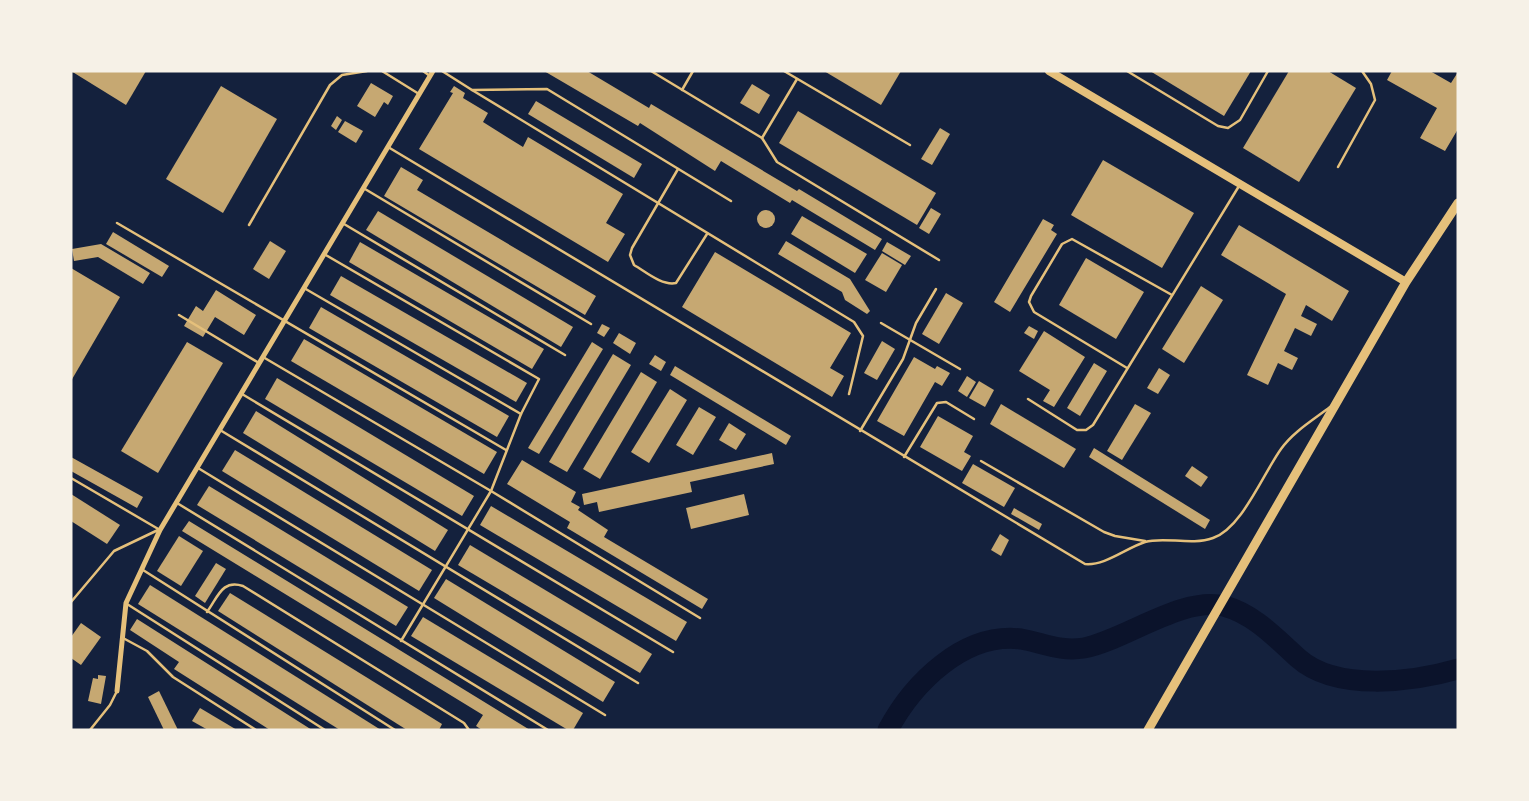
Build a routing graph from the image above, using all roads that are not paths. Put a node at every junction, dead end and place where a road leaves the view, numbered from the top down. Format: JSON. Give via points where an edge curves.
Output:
{"nodes":[{"id":1,"x":367,"y":71,"type":"edge"},
{"id":2,"x":382,"y":71,"type":"edge"},
{"id":3,"x":423,"y":71,"type":"edge"},
{"id":4,"x":442,"y":71,"type":"edge"},
{"id":5,"x":651,"y":71,"type":"edge"},
{"id":6,"x":693,"y":71,"type":"edge"},
{"id":7,"x":784,"y":71,"type":"edge"},
{"id":8,"x":1049,"y":71,"type":"edge"},
{"id":9,"x":1127,"y":71,"type":"edge"},
{"id":10,"x":1268,"y":71,"type":"edge"},
{"id":11,"x":1362,"y":71,"type":"edge"},
{"id":12,"x":431,"y":73,"type":"edge"},
{"id":13,"x":797,"y":79,"type":"junction"},
{"id":14,"x":472,"y":90,"type":"junction"},
{"id":15,"x":682,"y":90,"type":"junction"},
{"id":16,"x":419,"y":94,"type":"junction"},
{"id":17,"x":762,"y":138,"type":"junction"},
{"id":18,"x":910,"y":144,"type":"dead end"},
{"id":19,"x":388,"y":147,"type":"junction"},
{"id":20,"x":1338,"y":167,"type":"dead end"},
{"id":21,"x":678,"y":169,"type":"junction"},
{"id":22,"x":1240,"y":184,"type":"junction"},
{"id":23,"x":363,"y":188,"type":"junction"},
{"id":24,"x":731,"y":201,"type":"dead end"},
{"id":25,"x":1458,"y":203,"type":"edge"},
{"id":26,"x":657,"y":204,"type":"junction"},
{"id":27,"x":117,"y":223,"type":"dead end"},
{"id":28,"x":342,"y":223,"type":"junction"},
{"id":29,"x":249,"y":225,"type":"dead end"},
{"id":30,"x":707,"y":234,"type":"junction"},
{"id":31,"x":324,"y":254,"type":"junction"},
{"id":32,"x":939,"y":260,"type":"dead end"},
{"id":33,"x":1406,"y":282,"type":"junction"},
{"id":34,"x":303,"y":288,"type":"junction"},
{"id":35,"x":936,"y":289,"type":"dead end"},
{"id":36,"x":1172,"y":295,"type":"junction"},
{"id":37,"x":179,"y":316,"type":"dead end"},
{"id":38,"x":284,"y":320,"type":"junction"},
{"id":39,"x":881,"y":323,"type":"dead end"},
{"id":40,"x":591,"y":324,"type":"dead end"},
{"id":41,"x":910,"y":340,"type":"junction"},
{"id":42,"x":565,"y":355,"type":"dead end"},
{"id":43,"x":262,"y":357,"type":"junction"},
{"id":44,"x":259,"y":363,"type":"junction"},
{"id":45,"x":1128,"y":368,"type":"junction"},
{"id":46,"x":960,"y":369,"type":"dead end"},
{"id":47,"x":240,"y":393,"type":"junction"},
{"id":48,"x":849,"y":394,"type":"dead end"},
{"id":49,"x":1028,"y":399,"type":"dead end"},
{"id":50,"x":1337,"y":402,"type":"junction"},
{"id":51,"x":521,"y":414,"type":"junction"},
{"id":52,"x":974,"y":419,"type":"dead end"},
{"id":53,"x":219,"y":429,"type":"junction"},
{"id":54,"x":860,"y":431,"type":"junction"},
{"id":55,"x":506,"y":450,"type":"junction"},
{"id":56,"x":904,"y":457,"type":"junction"},
{"id":57,"x":982,"y":460,"type":"dead end"},
{"id":58,"x":196,"y":467,"type":"junction"},
{"id":59,"x":71,"y":478,"type":"edge"},
{"id":60,"x":491,"y":491,"type":"junction"},
{"id":61,"x":175,"y":502,"type":"junction"},
{"id":62,"x":469,"y":529,"type":"junction"},
{"id":63,"x":160,"y":530,"type":"junction"},
{"id":64,"x":1147,"y":541,"type":"junction"},
{"id":65,"x":446,"y":568,"type":"junction"},
{"id":66,"x":141,"y":570,"type":"junction"},
{"id":67,"x":71,"y":602,"type":"edge"},
{"id":68,"x":126,"y":603,"type":"junction"},
{"id":69,"x":423,"y":604,"type":"junction"},
{"id":70,"x":207,"y":612,"type":"junction"},
{"id":71,"x":700,"y":618,"type":"dead end"},
{"id":72,"x":121,"y":637,"type":"junction"},
{"id":73,"x":401,"y":641,"type":"junction"},
{"id":74,"x":673,"y":652,"type":"dead end"},
{"id":75,"x":638,"y":683,"type":"dead end"},
{"id":76,"x":117,"y":691,"type":"joint"},
{"id":77,"x":605,"y":714,"type":"dead end"},
{"id":78,"x":90,"y":730,"type":"edge"},
{"id":79,"x":256,"y":730,"type":"edge"},
{"id":80,"x":325,"y":730,"type":"edge"},
{"id":81,"x":395,"y":730,"type":"edge"},
{"id":82,"x":469,"y":730,"type":"edge"},
{"id":83,"x":548,"y":730,"type":"edge"},
{"id":84,"x":1148,"y":730,"type":"edge"}],
"edges":[{"from":1,"to":29,"type":"lane","via":[[342,75],[330,85]]},
{"from":2,"to":16,"type":"lane"},
{"from":3,"to":12,"type":"lane"},
{"from":4,"to":14,"type":"lane"},
{"from":5,"to":15,"type":"lane"},
{"from":6,"to":15,"type":"lane"},
{"from":7,"to":13,"type":"lane"},
{"from":8,"to":22,"type":"main road"},
{"from":9,"to":10,"type":"lane","via":[[1218,126],[1228,128],[1240,120]]},
{"from":11,"to":20,"type":"lane","via":[[1371,84],[1375,100]]},
{"from":12,"to":16,"type":"street"},
{"from":13,"to":17,"type":"lane"},
{"from":13,"to":18,"type":"lane"},
{"from":14,"to":21,"type":"lane","via":[[548,89]]},
{"from":14,"to":26,"type":"lane"},
{"from":15,"to":17,"type":"lane"},
{"from":16,"to":19,"type":"street"},
{"from":17,"to":32,"type":"lane","via":[[777,162]]},
{"from":19,"to":23,"type":"street"},
{"from":19,"to":54,"type":"lane"},
{"from":21,"to":24,"type":"lane"},
{"from":21,"to":26,"type":"lane"},
{"from":22,"to":33,"type":"main road"},
{"from":22,"to":36,"type":"lane"},
{"from":23,"to":28,"type":"street"},
{"from":23,"to":40,"type":"lane"},
{"from":25,"to":33,"type":"highway"},
{"from":26,"to":30,"type":"lane"},
{"from":26,"to":30,"type":"lane","via":[[632,248],[630,255],[634,265],[669,284],[676,283]]},
{"from":27,"to":38,"type":"lane"},
{"from":28,"to":31,"type":"street"},
{"from":28,"to":42,"type":"lane"},
{"from":30,"to":48,"type":"lane","via":[[854,322],[863,336]]},
{"from":31,"to":34,"type":"street"},
{"from":31,"to":51,"type":"lane","via":[[540,379]]},
{"from":33,"to":50,"type":"highway"},
{"from":34,"to":38,"type":"street"},
{"from":34,"to":51,"type":"lane"},
{"from":35,"to":41,"type":"lane"},
{"from":36,"to":45,"type":"lane"},
{"from":36,"to":45,"type":"lane","via":[[1078,240],[1067,240],[1053,259],[1031,296],[1030,308]]},
{"from":37,"to":44,"type":"lane"},
{"from":38,"to":43,"type":"street"},
{"from":38,"to":55,"type":"lane"},
{"from":39,"to":41,"type":"lane"},
{"from":41,"to":46,"type":"lane"},
{"from":41,"to":54,"type":"lane","via":[[903,359]]},
{"from":43,"to":44,"type":"street"},
{"from":43,"to":60,"type":"lane"},
{"from":44,"to":47,"type":"street"},
{"from":45,"to":49,"type":"lane","via":[[1086,430],[1078,430]]},
{"from":47,"to":53,"type":"street"},
{"from":47,"to":62,"type":"lane"},
{"from":50,"to":64,"type":"lane","via":[[1290,438],[1223,534],[1191,542]]},
{"from":50,"to":84,"type":"highway"},
{"from":51,"to":55,"type":"lane"},
{"from":52,"to":56,"type":"lane","via":[[946,402],[937,402]]},
{"from":53,"to":58,"type":"street"},
{"from":53,"to":65,"type":"lane"},
{"from":54,"to":56,"type":"lane"},
{"from":55,"to":60,"type":"lane"},
{"from":56,"to":64,"type":"lane","via":[[1085,564],[1096,563]]},
{"from":57,"to":64,"type":"lane","via":[[1110,535]]},
{"from":58,"to":61,"type":"street"},
{"from":58,"to":69,"type":"lane"},
{"from":59,"to":63,"type":"lane"},
{"from":60,"to":62,"type":"lane"},
{"from":60,"to":71,"type":"lane"},
{"from":61,"to":63,"type":"street"},
{"from":61,"to":73,"type":"lane"},
{"from":62,"to":65,"type":"lane"},
{"from":62,"to":74,"type":"lane"},
{"from":63,"to":66,"type":"street"},
{"from":63,"to":67,"type":"lane","via":[[114,551]]},
{"from":65,"to":69,"type":"lane"},
{"from":65,"to":75,"type":"lane"},
{"from":66,"to":68,"type":"street"},
{"from":66,"to":70,"type":"lane"},
{"from":68,"to":72,"type":"street"},
{"from":68,"to":80,"type":"lane"},
{"from":69,"to":73,"type":"lane"},
{"from":69,"to":77,"type":"lane"},
{"from":70,"to":81,"type":"lane"},
{"from":70,"to":82,"type":"lane","via":[[226,585],[243,586],[464,723]]},
{"from":72,"to":76,"type":"street"},
{"from":72,"to":79,"type":"lane","via":[[148,651],[173,677]]},
{"from":73,"to":83,"type":"lane"},
{"from":76,"to":78,"type":"lane"}]}
